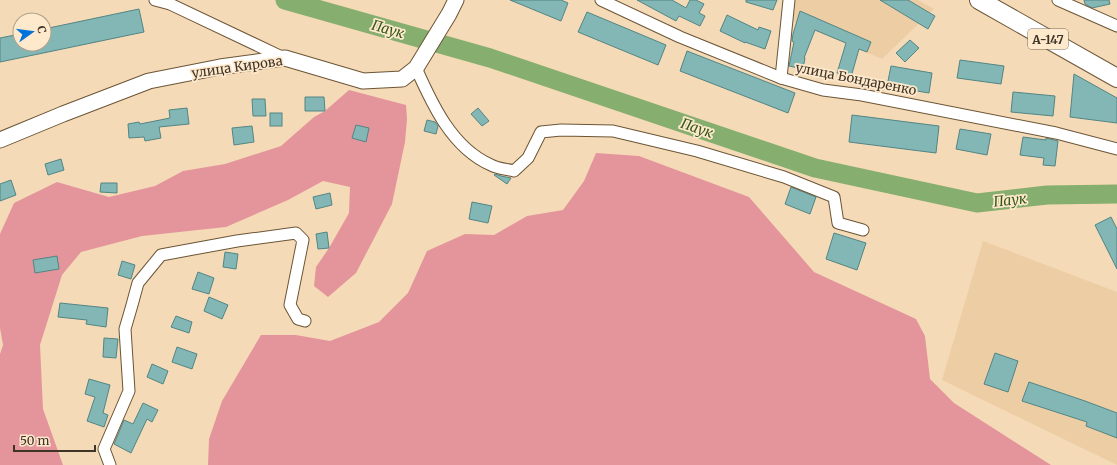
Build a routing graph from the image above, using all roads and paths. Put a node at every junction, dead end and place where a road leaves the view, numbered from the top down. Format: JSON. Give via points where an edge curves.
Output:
{"nodes":[{"id":1,"x":155,"y":0,"type":"edge"},
{"id":2,"x":456,"y":0,"type":"edge"},
{"id":3,"x":601,"y":0,"type":"edge"},
{"id":4,"x":789,"y":0,"type":"edge"},
{"id":5,"x":979,"y":0,"type":"edge"},
{"id":6,"x":1058,"y":0,"type":"edge"},
{"id":7,"x":1117,"y":26,"type":"edge"},
{"id":8,"x":285,"y":58,"type":"junction"},
{"id":9,"x":416,"y":68,"type":"junction"},
{"id":10,"x":781,"y":78,"type":"junction"},
{"id":11,"x":1117,"y":78,"type":"edge"},
{"id":12,"x":0,"y":140,"type":"edge"},
{"id":13,"x":1117,"y":149,"type":"edge"},
{"id":14,"x":863,"y":230,"type":"dead end"},
{"id":15,"x":305,"y":321,"type":"dead end"},
{"id":16,"x":110,"y":465,"type":"edge"}],
"edges":[{"from":1,"to":8,"type":"street","via":[[170,4]]},
{"from":2,"to":9,"type":"main road","name":"улица Кирова"},
{"from":3,"to":10,"type":"street","name":"улица Бондаренко","via":[[680,37]]},
{"from":4,"to":10,"type":"street"},
{"from":5,"to":11,"type":"highway","number":"А-147"},
{"from":6,"to":7,"type":"street"},
{"from":8,"to":9,"type":"main road","name":"улица Кирова","via":[[363,81],[402,79]]},
{"from":8,"to":12,"type":"main road","name":"улица Кирова","via":[[149,81]]},
{"from":9,"to":14,"type":"street","via":[[435,110],[450,131],[472,155],[492,166],[514,171],[528,158],[541,132],[613,131],[697,151],[784,177],[834,197],[838,223]]},
{"from":10,"to":13,"type":"street","name":"улица Бондаренко","via":[[823,90],[862,95],[1056,133]]},
{"from":15,"to":16,"type":"street","via":[[298,319],[290,305],[303,240],[296,233],[161,255],[138,283],[125,329],[129,391],[104,449]]}]}
